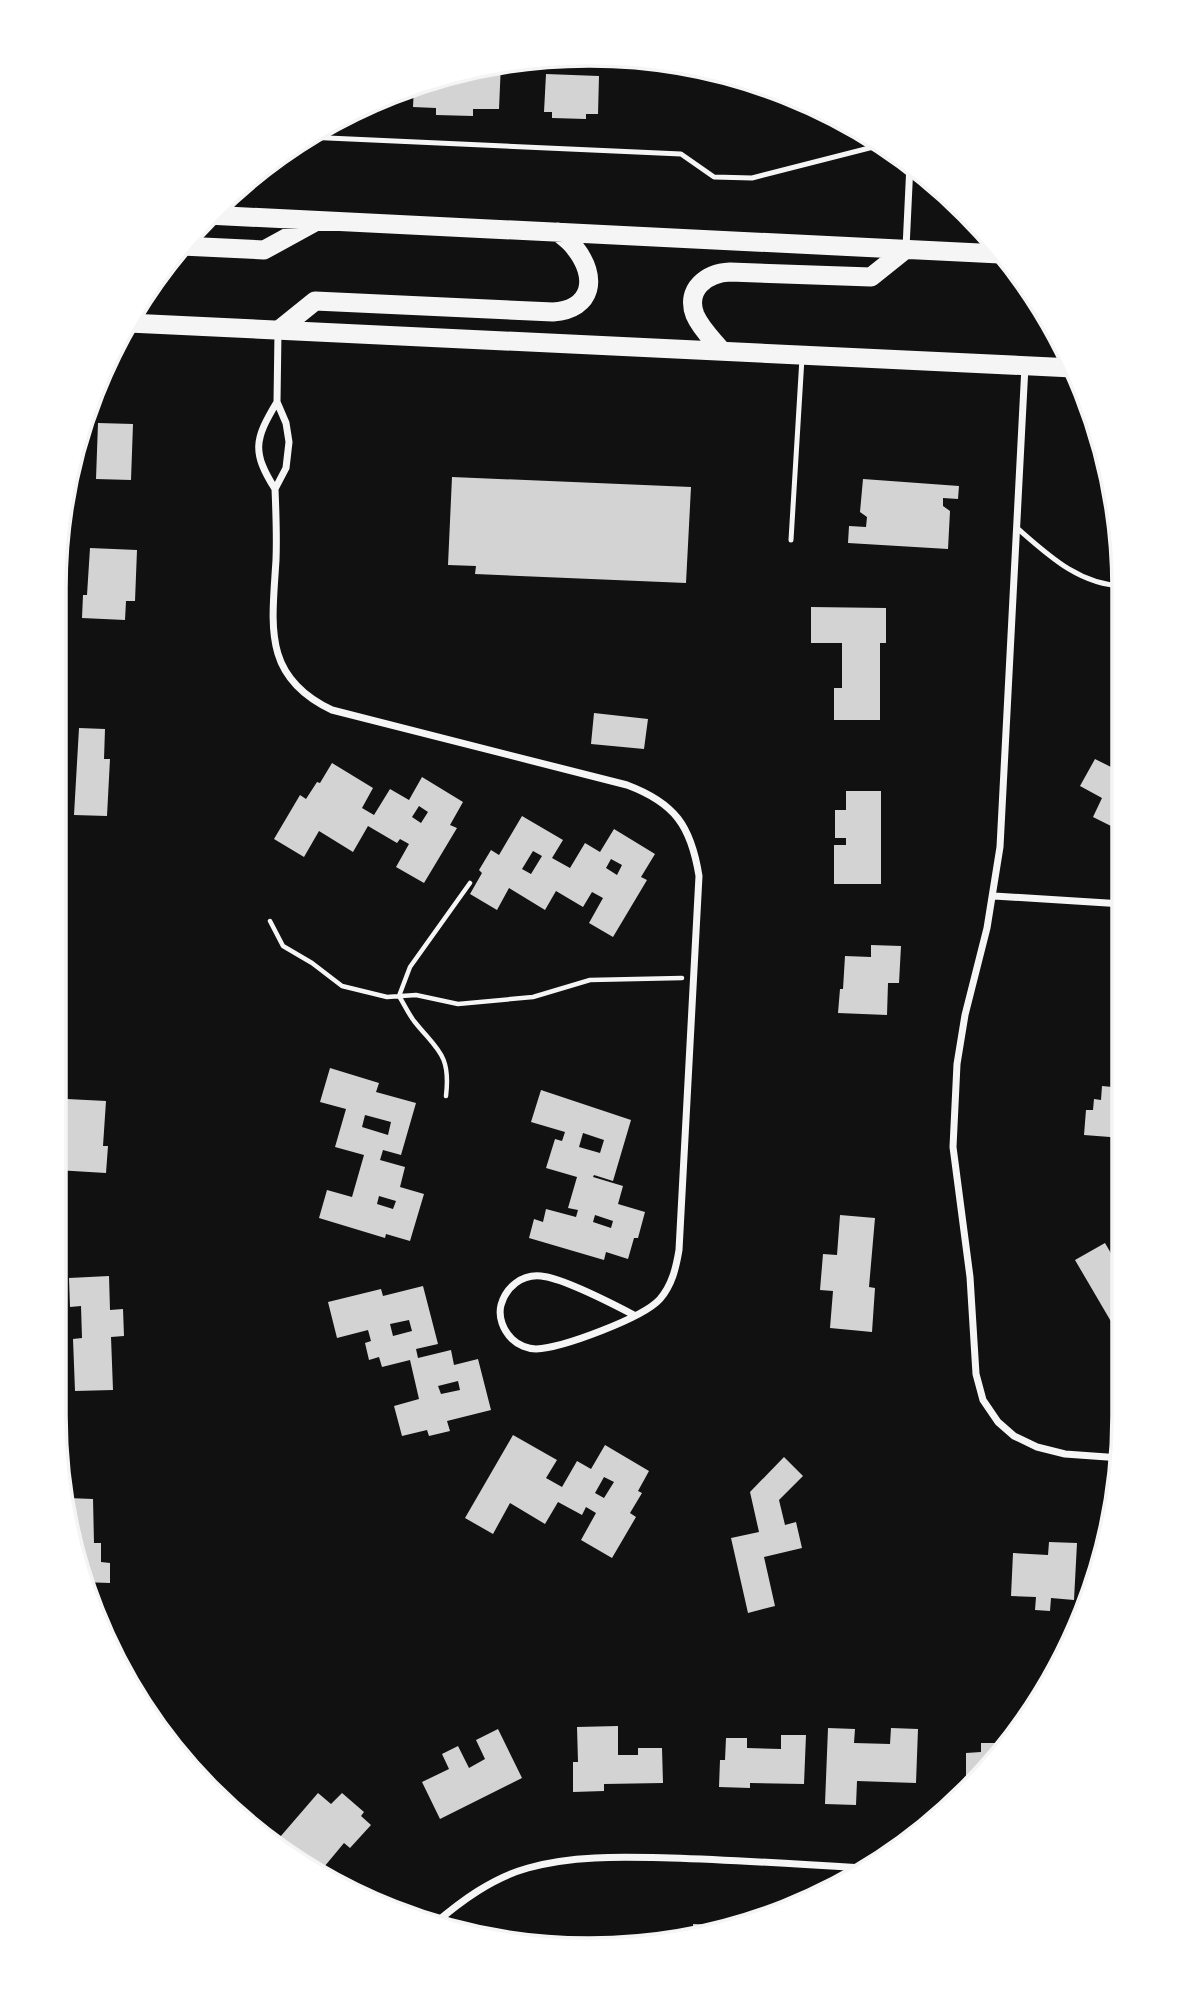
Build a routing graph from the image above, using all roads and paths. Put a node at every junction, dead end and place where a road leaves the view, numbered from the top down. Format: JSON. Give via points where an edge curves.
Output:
{"nodes":[{"id":1,"x":327,"y":138,"type":"edge"},
{"id":2,"x":868,"y":148,"type":"edge"},
{"id":3,"x":909,"y":176,"type":"edge"},
{"id":4,"x":224,"y":216,"type":"edge"},
{"id":5,"x":318,"y":220,"type":"junction"},
{"id":6,"x":558,"y":232,"type":"junction"},
{"id":7,"x":194,"y":247,"type":"edge"},
{"id":8,"x":906,"y":249,"type":"junction"},
{"id":9,"x":990,"y":253,"type":"edge"},
{"id":10,"x":140,"y":324,"type":"edge"},
{"id":11,"x":279,"y":330,"type":"junction"},
{"id":12,"x":722,"y":351,"type":"junction"},
{"id":13,"x":802,"y":355,"type":"junction"},
{"id":14,"x":1025,"y":365,"type":"junction"},
{"id":15,"x":1062,"y":367,"type":"edge"},
{"id":16,"x":276,"y":402,"type":"junction"},
{"id":17,"x":275,"y":489,"type":"junction"},
{"id":18,"x":1017,"y":528,"type":"junction"},
{"id":19,"x":791,"y":540,"type":"dead end"},
{"id":20,"x":1112,"y":586,"type":"edge"},
{"id":21,"x":470,"y":883,"type":"dead end"},
{"id":22,"x":993,"y":896,"type":"junction"},
{"id":23,"x":1112,"y":903,"type":"edge"},
{"id":24,"x":270,"y":920,"type":"dead end"},
{"id":25,"x":693,"y":977,"type":"junction"},
{"id":26,"x":399,"y":996,"type":"junction"},
{"id":27,"x":446,"y":1096,"type":"dead end"},
{"id":28,"x":634,"y":1315,"type":"junction"},
{"id":29,"x":1109,"y":1457,"type":"edge"},
{"id":30,"x":851,"y":1867,"type":"edge"},
{"id":31,"x":442,"y":1917,"type":"edge"}],
"edges":[{"from":1,"to":2,"type":"lane","via":[[681,154],[714,177],[752,178]]},
{"from":3,"to":8,"type":"street"},
{"from":4,"to":5,"type":"highway"},
{"from":5,"to":6,"type":"highway"},
{"from":5,"to":7,"type":"highway","via":[[264,250]]},
{"from":6,"to":8,"type":"highway"},
{"from":6,"to":11,"type":"highway","via":[[576,248],[590,283],[587,295],[569,311],[315,301]]},
{"from":8,"to":9,"type":"highway"},
{"from":8,"to":12,"type":"highway","via":[[871,277],[716,272],[705,278],[692,304],[701,327]]},
{"from":10,"to":11,"type":"highway"},
{"from":11,"to":12,"type":"highway"},
{"from":11,"to":16,"type":"street"},
{"from":12,"to":13,"type":"highway"},
{"from":13,"to":14,"type":"highway"},
{"from":13,"to":19,"type":"lane"},
{"from":14,"to":15,"type":"highway"},
{"from":14,"to":18,"type":"street"},
{"from":16,"to":17,"type":"street","via":[[289,442],[286,468]]},
{"from":16,"to":17,"type":"street","via":[[264,423],[258,453]]},
{"from":17,"to":25,"type":"street","via":[[274,641],[279,659],[302,694],[332,710],[614,781],[651,794],[672,809],[695,850],[699,876]]},
{"from":18,"to":20,"type":"lane","via":[[1051,558],[1083,577]]},
{"from":18,"to":22,"type":"street","via":[[1002,820]]},
{"from":21,"to":26,"type":"path","via":[[410,967]]},
{"from":22,"to":23,"type":"street"},
{"from":22,"to":29,"type":"street","via":[[965,1015],[954,1105],[953,1147],[970,1277],[976,1374],[983,1400],[1014,1436],[1065,1454]]},
{"from":24,"to":26,"type":"path","via":[[283,946],[342,986]]},
{"from":25,"to":26,"type":"path","via":[[590,980],[533,997],[458,1004]]},
{"from":25,"to":28,"type":"street","via":[[676,1270],[659,1300]]},
{"from":26,"to":27,"type":"path","via":[[441,1052],[447,1069]]},
{"from":28,"to":28,"type":"street","via":[[593,1334],[536,1349],[512,1339],[500,1311],[509,1288],[540,1276]]},
{"from":30,"to":31,"type":"street","via":[[659,1858],[562,1861],[505,1876]]}]}
